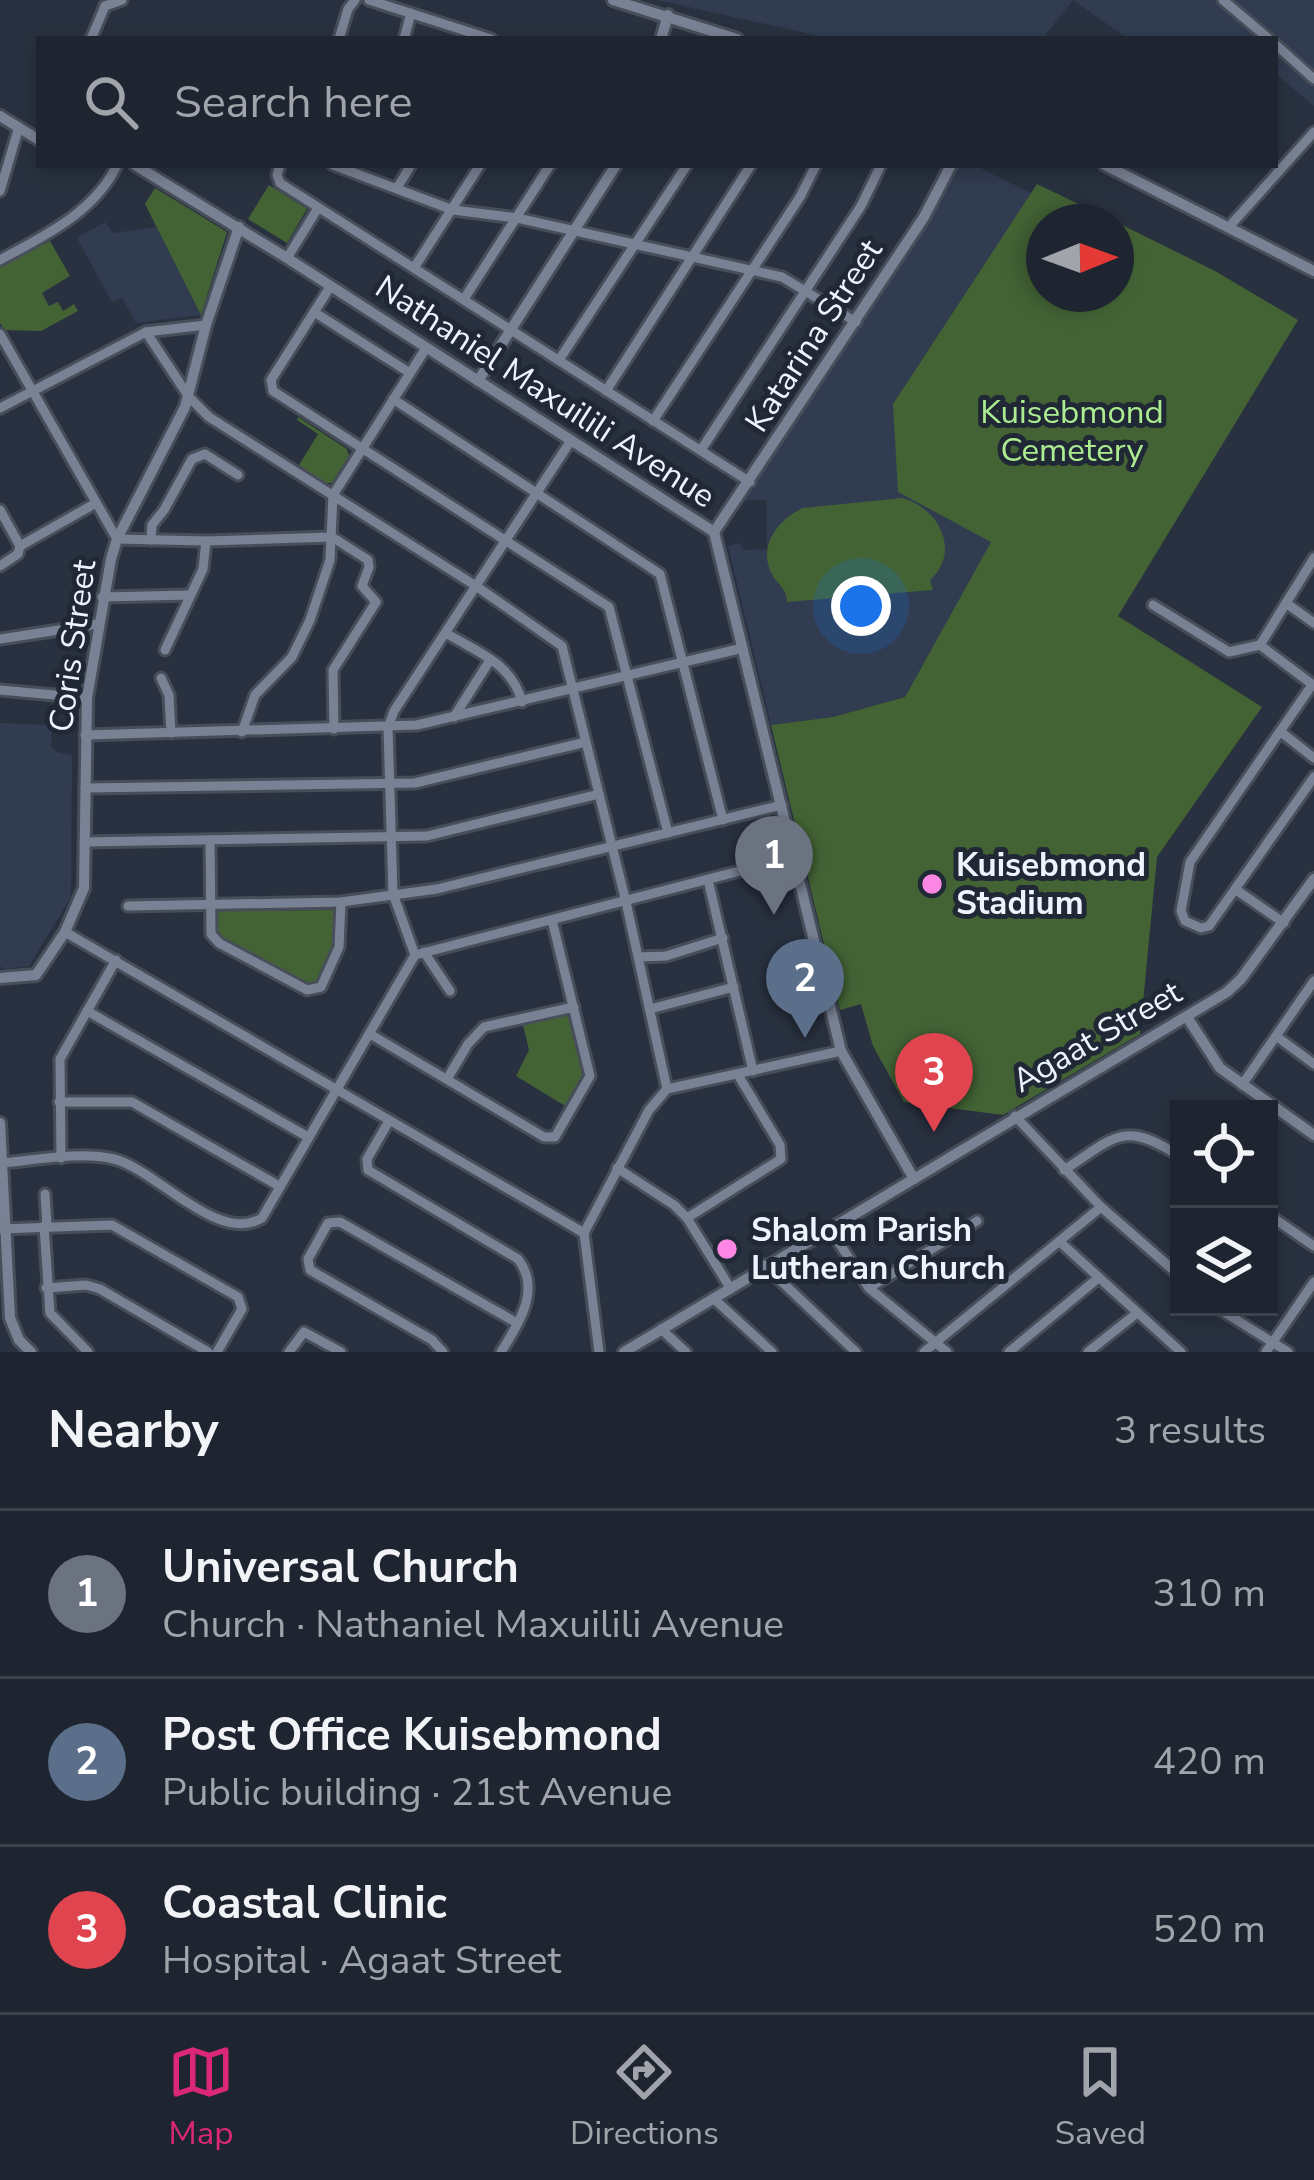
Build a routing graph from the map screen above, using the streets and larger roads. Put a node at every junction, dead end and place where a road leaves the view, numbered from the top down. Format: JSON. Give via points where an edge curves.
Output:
{"nodes":[{"id":1,"x":91,"y":0,"type":"edge"},
{"id":2,"x":122,"y":0,"type":"edge"},
{"id":3,"x":355,"y":0,"type":"edge"},
{"id":4,"x":369,"y":0,"type":"edge"},
{"id":5,"x":613,"y":0,"type":"edge"},
{"id":6,"x":672,"y":0,"type":"edge"},
{"id":7,"x":1223,"y":0,"type":"edge"},
{"id":8,"x":105,"y":6,"type":"junction"},
{"id":9,"x":411,"y":14,"type":"junction"},
{"id":10,"x":668,"y":15,"type":"junction"},
{"id":11,"x":467,"y":35,"type":"edge"},
{"id":12,"x":92,"y":36,"type":"edge"},
{"id":13,"x":340,"y":36,"type":"edge"},
{"id":14,"x":405,"y":36,"type":"edge"},
{"id":15,"x":662,"y":36,"type":"edge"},
{"id":16,"x":728,"y":36,"type":"edge"},
{"id":17,"x":1265,"y":36,"type":"edge"},
{"id":18,"x":1278,"y":47,"type":"edge"},
{"id":19,"x":1314,"y":79,"type":"edge"},
{"id":20,"x":0,"y":116,"type":"edge"},
{"id":21,"x":18,"y":130,"type":"junction"},
{"id":22,"x":1314,"y":132,"type":"edge"},
{"id":23,"x":36,"y":139,"type":"edge"},
{"id":24,"x":115,"y":168,"type":"edge"},
{"id":25,"x":140,"y":168,"type":"edge"},
{"id":26,"x":279,"y":168,"type":"edge"},
{"id":27,"x":344,"y":168,"type":"edge"},
{"id":28,"x":409,"y":168,"type":"edge"},
{"id":29,"x":478,"y":168,"type":"edge"},
{"id":30,"x":548,"y":168,"type":"edge"},
{"id":31,"x":614,"y":168,"type":"edge"},
{"id":32,"x":685,"y":168,"type":"edge"},
{"id":33,"x":749,"y":168,"type":"edge"},
{"id":34,"x":814,"y":168,"type":"edge"},
{"id":35,"x":879,"y":168,"type":"edge"},
{"id":36,"x":949,"y":168,"type":"edge"},
{"id":37,"x":1111,"y":168,"type":"edge"},
{"id":38,"x":397,"y":188,"type":"junction"},
{"id":39,"x":0,"y":191,"type":"edge"},
{"id":40,"x":318,"y":208,"type":"junction"},
{"id":41,"x":454,"y":210,"type":"junction"},
{"id":42,"x":517,"y":218,"type":"junction"},
{"id":43,"x":238,"y":227,"type":"junction"},
{"id":44,"x":1228,"y":228,"type":"junction"},
{"id":45,"x":574,"y":233,"type":"junction"},
{"id":46,"x":632,"y":246,"type":"junction"},
{"id":47,"x":693,"y":257,"type":"junction"},
{"id":48,"x":287,"y":258,"type":"junction"},
{"id":49,"x":0,"y":260,"type":"edge"},
{"id":50,"x":414,"y":268,"type":"junction"},
{"id":51,"x":752,"y":271,"type":"junction"},
{"id":52,"x":1314,"y":271,"type":"edge"},
{"id":53,"x":330,"y":287,"type":"junction"},
{"id":54,"x":807,"y":291,"type":"junction"},
{"id":55,"x":464,"y":299,"type":"junction"},
{"id":56,"x":314,"y":312,"type":"junction"},
{"id":57,"x":856,"y":322,"type":"junction"},
{"id":58,"x":206,"y":325,"type":"junction"},
{"id":59,"x":511,"y":330,"type":"junction"},
{"id":60,"x":146,"y":332,"type":"junction"},
{"id":61,"x":0,"y":334,"type":"edge"},
{"id":62,"x":426,"y":348,"type":"junction"},
{"id":63,"x":559,"y":360,"type":"junction"},
{"id":64,"x":410,"y":374,"type":"junction"},
{"id":65,"x":478,"y":381,"type":"junction"},
{"id":66,"x":34,"y":391,"type":"junction"},
{"id":67,"x":606,"y":391,"type":"junction"},
{"id":68,"x":189,"y":397,"type":"junction"},
{"id":69,"x":393,"y":399,"type":"junction"},
{"id":70,"x":0,"y":408,"type":"edge"},
{"id":71,"x":653,"y":421,"type":"junction"},
{"id":72,"x":570,"y":442,"type":"junction"},
{"id":73,"x":363,"y":448,"type":"junction"},
{"id":74,"x":700,"y":450,"type":"junction"},
{"id":75,"x":238,"y":475,"type":"dead end"},
{"id":76,"x":750,"y":482,"type":"junction"},
{"id":77,"x":538,"y":492,"type":"junction"},
{"id":78,"x":333,"y":496,"type":"junction"},
{"id":79,"x":96,"y":503,"type":"junction"},
{"id":80,"x":0,"y":509,"type":"edge"},
{"id":81,"x":714,"y":532,"type":"junction"},
{"id":82,"x":332,"y":537,"type":"junction"},
{"id":83,"x":117,"y":538,"type":"junction"},
{"id":84,"x":151,"y":540,"type":"junction"},
{"id":85,"x":506,"y":540,"type":"junction"},
{"id":86,"x":206,"y":541,"type":"junction"},
{"id":87,"x":20,"y":546,"type":"junction"},
{"id":88,"x":1314,"y":558,"type":"edge"},
{"id":89,"x":0,"y":566,"type":"edge"},
{"id":90,"x":476,"y":586,"type":"junction"},
{"id":91,"x":190,"y":595,"type":"junction"},
{"id":92,"x":102,"y":597,"type":"junction"},
{"id":93,"x":1286,"y":603,"type":"junction"},
{"id":94,"x":1153,"y":605,"type":"dead end"},
{"id":95,"x":1314,"y":623,"type":"edge"},
{"id":96,"x":98,"y":624,"type":"junction"},
{"id":97,"x":446,"y":633,"type":"junction"},
{"id":98,"x":0,"y":639,"type":"edge"},
{"id":99,"x":1261,"y":645,"type":"junction"},
{"id":100,"x":743,"y":648,"type":"junction"},
{"id":101,"x":165,"y":650,"type":"dead end"},
{"id":102,"x":490,"y":660,"type":"junction"},
{"id":103,"x":684,"y":662,"type":"junction"},
{"id":104,"x":628,"y":675,"type":"junction"},
{"id":105,"x":161,"y":678,"type":"dead end"},
{"id":106,"x":1313,"y":685,"type":"edge"},
{"id":107,"x":0,"y":690,"type":"edge"},
{"id":108,"x":573,"y":690,"type":"junction"},
{"id":109,"x":86,"y":698,"type":"junction"},
{"id":110,"x":522,"y":702,"type":"junction"},
{"id":111,"x":454,"y":717,"type":"junction"},
{"id":112,"x":388,"y":728,"type":"junction"},
{"id":113,"x":334,"y":729,"type":"junction"},
{"id":114,"x":242,"y":732,"type":"junction"},
{"id":115,"x":1281,"y":732,"type":"junction"},
{"id":116,"x":170,"y":733,"type":"junction"},
{"id":117,"x":85,"y":735,"type":"junction"},
{"id":118,"x":586,"y":742,"type":"junction"},
{"id":119,"x":1314,"y":758,"type":"edge"},
{"id":120,"x":1314,"y":777,"type":"edge"},
{"id":121,"x":389,"y":784,"type":"junction"},
{"id":122,"x":85,"y":788,"type":"junction"},
{"id":123,"x":599,"y":794,"type":"junction"},
{"id":124,"x":782,"y":805,"type":"junction"},
{"id":125,"x":722,"y":820,"type":"junction"},
{"id":126,"x":668,"y":833,"type":"junction"},
{"id":127,"x":391,"y":839,"type":"junction"},
{"id":128,"x":210,"y":840,"type":"junction"},
{"id":129,"x":84,"y":842,"type":"junction"},
{"id":130,"x":613,"y":848,"type":"junction"},
{"id":131,"x":794,"y":857,"type":"junction"},
{"id":132,"x":1314,"y":879,"type":"edge"},
{"id":133,"x":709,"y":880,"type":"junction"},
{"id":134,"x":1235,"y":889,"type":"junction"},
{"id":135,"x":393,"y":894,"type":"junction"},
{"id":136,"x":341,"y":902,"type":"junction"},
{"id":137,"x":626,"y":902,"type":"junction"},
{"id":138,"x":211,"y":904,"type":"junction"},
{"id":139,"x":128,"y":906,"type":"dead end"},
{"id":140,"x":552,"y":920,"type":"junction"},
{"id":141,"x":1284,"y":923,"type":"junction"},
{"id":142,"x":65,"y":932,"type":"junction"},
{"id":143,"x":722,"y":938,"type":"junction"},
{"id":144,"x":420,"y":954,"type":"junction"},
{"id":145,"x":639,"y":957,"type":"junction"},
{"id":146,"x":116,"y":960,"type":"junction"},
{"id":147,"x":0,"y":978,"type":"edge"},
{"id":148,"x":1314,"y":981,"type":"edge"},
{"id":149,"x":734,"y":987,"type":"junction"},
{"id":150,"x":450,"y":991,"type":"dead end"},
{"id":151,"x":574,"y":1006,"type":"junction"},
{"id":152,"x":650,"y":1009,"type":"junction"},
{"id":153,"x":87,"y":1011,"type":"junction"},
{"id":154,"x":1187,"y":1017,"type":"junction"},
{"id":155,"x":370,"y":1034,"type":"junction"},
{"id":156,"x":1276,"y":1036,"type":"junction"},
{"id":157,"x":841,"y":1051,"type":"junction"},
{"id":158,"x":1314,"y":1064,"type":"edge"},
{"id":159,"x":753,"y":1071,"type":"junction"},
{"id":160,"x":738,"y":1075,"type":"junction"},
{"id":161,"x":447,"y":1079,"type":"junction"},
{"id":162,"x":1241,"y":1085,"type":"junction"},
{"id":163,"x":667,"y":1089,"type":"junction"},
{"id":164,"x":335,"y":1090,"type":"junction"},
{"id":165,"x":59,"y":1102,"type":"junction"},
{"id":166,"x":1015,"y":1115,"type":"junction"},
{"id":167,"x":389,"y":1121,"type":"junction"},
{"id":168,"x":0,"y":1123,"type":"edge"},
{"id":169,"x":1314,"y":1136,"type":"edge"},
{"id":170,"x":308,"y":1137,"type":"junction"},
{"id":171,"x":1170,"y":1150,"type":"edge"},
{"id":172,"x":61,"y":1158,"type":"junction"},
{"id":173,"x":2,"y":1163,"type":"edge"},
{"id":174,"x":617,"y":1168,"type":"junction"},
{"id":175,"x":1064,"y":1170,"type":"junction"},
{"id":176,"x":914,"y":1179,"type":"junction"},
{"id":177,"x":279,"y":1186,"type":"junction"},
{"id":178,"x":45,"y":1194,"type":"dead end"},
{"id":179,"x":1101,"y":1207,"type":"junction"},
{"id":180,"x":687,"y":1218,"type":"junction"},
{"id":181,"x":977,"y":1221,"type":"dead end"},
{"id":182,"x":1278,"y":1221,"type":"edge"},
{"id":183,"x":45,"y":1226,"type":"junction"},
{"id":184,"x":3,"y":1228,"type":"edge"},
{"id":185,"x":829,"y":1228,"type":"junction"},
{"id":186,"x":584,"y":1233,"type":"junction"},
{"id":187,"x":1060,"y":1243,"type":"junction"},
{"id":188,"x":1314,"y":1246,"type":"edge"},
{"id":189,"x":764,"y":1265,"type":"junction"},
{"id":190,"x":1170,"y":1267,"type":"edge"},
{"id":191,"x":1097,"y":1279,"type":"junction"},
{"id":192,"x":1314,"y":1282,"type":"edge"},
{"id":193,"x":729,"y":1286,"type":"junction"},
{"id":194,"x":46,"y":1288,"type":"junction"},
{"id":195,"x":869,"y":1288,"type":"junction"},
{"id":196,"x":713,"y":1298,"type":"junction"},
{"id":197,"x":1137,"y":1313,"type":"junction"},
{"id":198,"x":1228,"y":1316,"type":"edge"},
{"id":199,"x":518,"y":1323,"type":"junction"},
{"id":200,"x":662,"y":1330,"type":"junction"},
{"id":201,"x":934,"y":1342,"type":"junction"},
{"id":202,"x":1269,"y":1347,"type":"edge"},
{"id":203,"x":1175,"y":1351,"type":"edge"},
{"id":204,"x":31,"y":1352,"type":"edge"},
{"id":205,"x":88,"y":1352,"type":"edge"},
{"id":206,"x":212,"y":1352,"type":"edge"},
{"id":207,"x":289,"y":1352,"type":"edge"},
{"id":208,"x":341,"y":1352,"type":"edge"},
{"id":209,"x":443,"y":1352,"type":"edge"},
{"id":210,"x":501,"y":1352,"type":"edge"},
{"id":211,"x":598,"y":1352,"type":"edge"},
{"id":212,"x":624,"y":1352,"type":"edge"},
{"id":213,"x":686,"y":1352,"type":"edge"},
{"id":214,"x":772,"y":1352,"type":"edge"},
{"id":215,"x":856,"y":1352,"type":"edge"},
{"id":216,"x":924,"y":1352,"type":"edge"},
{"id":217,"x":947,"y":1352,"type":"edge"},
{"id":218,"x":1009,"y":1352,"type":"edge"},
{"id":219,"x":1088,"y":1352,"type":"edge"},
{"id":220,"x":1288,"y":1352,"type":"edge"}],
"edges":[{"from":1,"to":8,"type":"street"},
{"from":2,"to":8,"type":"street"},
{"from":3,"to":13,"type":"street"},
{"from":4,"to":9,"type":"street"},
{"from":5,"to":10,"type":"street"},
{"from":6,"to":10,"type":"street"},
{"from":7,"to":17,"type":"street"},
{"from":8,"to":12,"type":"street"},
{"from":9,"to":11,"type":"street"},
{"from":9,"to":14,"type":"street"},
{"from":10,"to":15,"type":"street"},
{"from":10,"to":16,"type":"street"},
{"from":18,"to":19,"type":"street"},
{"from":20,"to":21,"type":"street"},
{"from":21,"to":23,"type":"street"},
{"from":21,"to":39,"type":"street"},
{"from":22,"to":44,"type":"street"},
{"from":24,"to":49,"type":"street","via":[[100,196]]},
{"from":25,"to":43,"type":"street","name":"Nathaniel Maxuilili Avenue"},
{"from":26,"to":40,"type":"street","via":[[280,183]]},
{"from":27,"to":38,"type":"street"},
{"from":28,"to":38,"type":"street"},
{"from":29,"to":41,"type":"street"},
{"from":30,"to":42,"type":"street"},
{"from":31,"to":45,"type":"street"},
{"from":32,"to":46,"type":"street"},
{"from":33,"to":47,"type":"street"},
{"from":34,"to":51,"type":"street"},
{"from":35,"to":54,"type":"street"},
{"from":36,"to":57,"type":"street","name":"Katarina Street"},
{"from":37,"to":44,"type":"street"},
{"from":38,"to":41,"type":"street"},
{"from":40,"to":48,"type":"street"},
{"from":40,"to":50,"type":"street"},
{"from":41,"to":42,"type":"street"},
{"from":41,"to":50,"type":"street"},
{"from":42,"to":45,"type":"street"},
{"from":42,"to":55,"type":"street"},
{"from":43,"to":48,"type":"street","name":"Nathaniel Maxuilili Avenue"},
{"from":43,"to":58,"type":"street","name":"Coris Street"},
{"from":44,"to":52,"type":"street"},
{"from":45,"to":46,"type":"street"},
{"from":45,"to":59,"type":"street"},
{"from":46,"to":47,"type":"street"},
{"from":46,"to":63,"type":"street"},
{"from":47,"to":51,"type":"street"},
{"from":47,"to":67,"type":"street"},
{"from":48,"to":53,"type":"street","name":"Nathaniel Maxuilili Avenue"},
{"from":50,"to":55,"type":"street"},
{"from":51,"to":54,"type":"street"},
{"from":51,"to":71,"type":"street"},
{"from":53,"to":56,"type":"street"},
{"from":53,"to":62,"type":"street","name":"Nathaniel Maxuilili Avenue"},
{"from":54,"to":57,"type":"street"},
{"from":54,"to":74,"type":"street"},
{"from":55,"to":59,"type":"street"},
{"from":56,"to":64,"type":"street"},
{"from":56,"to":73,"type":"street","via":[[270,387]]},
{"from":57,"to":76,"type":"street","name":"Katarina Street"},
{"from":58,"to":60,"type":"street"},
{"from":58,"to":68,"type":"street","name":"Coris Street"},
{"from":59,"to":63,"type":"street"},
{"from":59,"to":65,"type":"street"},
{"from":60,"to":66,"type":"street"},
{"from":60,"to":68,"type":"street"},
{"from":61,"to":66,"type":"street"},
{"from":62,"to":64,"type":"street"},
{"from":62,"to":65,"type":"street","name":"Nathaniel Maxuilili Avenue"},
{"from":63,"to":67,"type":"street"},
{"from":64,"to":69,"type":"street"},
{"from":65,"to":72,"type":"street","name":"Nathaniel Maxuilili Avenue"},
{"from":66,"to":70,"type":"street"},
{"from":66,"to":79,"type":"street"},
{"from":67,"to":71,"type":"street"},
{"from":68,"to":78,"type":"street"},
{"from":68,"to":83,"type":"street","name":"Coris Street"},
{"from":69,"to":73,"type":"street"},
{"from":69,"to":77,"type":"street"},
{"from":71,"to":74,"type":"street"},
{"from":72,"to":77,"type":"street"},
{"from":72,"to":81,"type":"street","name":"Nathaniel Maxuilili Avenue"},
{"from":73,"to":78,"type":"street"},
{"from":73,"to":85,"type":"street"},
{"from":74,"to":76,"type":"street"},
{"from":75,"to":84,"type":"street","via":[[205,454],[192,459],[156,516]]},
{"from":76,"to":81,"type":"street","name":"Katarina Street"},
{"from":77,"to":85,"type":"street"},
{"from":77,"to":103,"type":"street","via":[[660,574]]},
{"from":78,"to":82,"type":"street"},
{"from":78,"to":90,"type":"street"},
{"from":79,"to":83,"type":"street"},
{"from":79,"to":87,"type":"street"},
{"from":80,"to":87,"type":"street"},
{"from":81,"to":100,"type":"street","name":"Nathaniel Maxuilili Avenue"},
{"from":82,"to":86,"type":"street"},
{"from":82,"to":113,"type":"street","via":[[368,560],[362,586],[376,602],[333,670]]},
{"from":82,"to":114,"type":"street","via":[[310,620],[290,659],[255,694]]},
{"from":83,"to":84,"type":"street"},
{"from":83,"to":92,"type":"street","name":"Coris Street"},
{"from":84,"to":86,"type":"street"},
{"from":85,"to":90,"type":"street"},
{"from":85,"to":104,"type":"street","via":[[606,604]]},
{"from":86,"to":91,"type":"street"},
{"from":87,"to":89,"type":"street"},
{"from":88,"to":93,"type":"street"},
{"from":90,"to":97,"type":"street"},
{"from":90,"to":108,"type":"street","via":[[559,642]]},
{"from":91,"to":92,"type":"street"},
{"from":91,"to":101,"type":"street"},
{"from":92,"to":96,"type":"street","name":"Coris Street"},
{"from":93,"to":95,"type":"street"},
{"from":93,"to":99,"type":"street"},
{"from":94,"to":99,"type":"street","via":[[1229,652]]},
{"from":96,"to":98,"type":"street"},
{"from":96,"to":109,"type":"street","name":"Coris Street"},
{"from":97,"to":102,"type":"street"},
{"from":97,"to":112,"type":"street"},
{"from":99,"to":106,"type":"street"},
{"from":100,"to":103,"type":"street"},
{"from":100,"to":124,"type":"street","name":"Nathaniel Maxuilili Avenue"},
{"from":102,"to":110,"type":"street","via":[[516,680]]},
{"from":102,"to":111,"type":"street"},
{"from":103,"to":104,"type":"street"},
{"from":103,"to":125,"type":"street"},
{"from":104,"to":108,"type":"street"},
{"from":104,"to":126,"type":"street"},
{"from":105,"to":116,"type":"street"},
{"from":106,"to":115,"type":"street"},
{"from":107,"to":109,"type":"street"},
{"from":108,"to":110,"type":"street"},
{"from":108,"to":118,"type":"street"},
{"from":109,"to":117,"type":"street","name":"Coris Street"},
{"from":110,"to":111,"type":"street"},
{"from":111,"to":112,"type":"street"},
{"from":112,"to":113,"type":"street"},
{"from":112,"to":121,"type":"street"},
{"from":113,"to":114,"type":"street"},
{"from":114,"to":116,"type":"street"},
{"from":115,"to":119,"type":"street"},
{"from":115,"to":134,"type":"street","via":[[1190,862],[1182,916],[1205,928]]},
{"from":116,"to":117,"type":"street"},
{"from":117,"to":122,"type":"street","name":"Coris Street"},
{"from":118,"to":121,"type":"street"},
{"from":118,"to":123,"type":"street"},
{"from":120,"to":134,"type":"street"},
{"from":121,"to":122,"type":"street"},
{"from":121,"to":127,"type":"street"},
{"from":122,"to":129,"type":"street","name":"Coris Street"},
{"from":123,"to":127,"type":"street"},
{"from":123,"to":130,"type":"street"},
{"from":124,"to":125,"type":"street"},
{"from":124,"to":131,"type":"street","name":"Nathaniel Maxuilili Avenue"},
{"from":125,"to":126,"type":"street"},
{"from":126,"to":130,"type":"street"},
{"from":127,"to":128,"type":"street"},
{"from":127,"to":135,"type":"street"},
{"from":128,"to":129,"type":"street"},
{"from":128,"to":138,"type":"street"},
{"from":129,"to":142,"type":"street","name":"Coris Street","via":[[84,888]]},
{"from":130,"to":135,"type":"street"},
{"from":130,"to":137,"type":"street"},
{"from":131,"to":133,"type":"street"},
{"from":131,"to":157,"type":"street","name":"Nathaniel Maxuilili Avenue"},
{"from":132,"to":141,"type":"street","name":"Agaat Street"},
{"from":133,"to":137,"type":"street"},
{"from":133,"to":143,"type":"street"},
{"from":134,"to":141,"type":"street"},
{"from":135,"to":136,"type":"street"},
{"from":135,"to":144,"type":"street"},
{"from":136,"to":138,"type":"street"},
{"from":136,"to":138,"type":"street","via":[[335,959],[314,991],[219,943],[211,934]]},
{"from":137,"to":140,"type":"street"},
{"from":137,"to":145,"type":"street"},
{"from":138,"to":139,"type":"street"},
{"from":140,"to":144,"type":"street"},
{"from":140,"to":151,"type":"street"},
{"from":141,"to":154,"type":"street","name":"Agaat Street","via":[[1241,979]]},
{"from":142,"to":146,"type":"street"},
{"from":142,"to":147,"type":"street","name":"Coris Street","via":[[36,975]]},
{"from":143,"to":145,"type":"street"},
{"from":143,"to":149,"type":"street"},
{"from":144,"to":150,"type":"street"},
{"from":144,"to":155,"type":"street"},
{"from":145,"to":152,"type":"street"},
{"from":146,"to":153,"type":"street"},
{"from":146,"to":164,"type":"street"},
{"from":148,"to":156,"type":"street"},
{"from":149,"to":152,"type":"street"},
{"from":149,"to":159,"type":"street"},
{"from":151,"to":161,"type":"street","via":[[484,1028]]},
{"from":151,"to":161,"type":"street","via":[[590,1076],[555,1137],[544,1138]]},
{"from":152,"to":163,"type":"street"},
{"from":153,"to":165,"type":"street","via":[[60,1059]]},
{"from":153,"to":170,"type":"street"},
{"from":154,"to":162,"type":"street"},
{"from":154,"to":166,"type":"street","name":"Agaat Street"},
{"from":155,"to":161,"type":"street"},
{"from":155,"to":164,"type":"street"},
{"from":156,"to":158,"type":"street"},
{"from":156,"to":162,"type":"street"},
{"from":157,"to":159,"type":"street"},
{"from":157,"to":176,"type":"street","name":"Nathaniel Maxuilili Avenue"},
{"from":159,"to":160,"type":"street"},
{"from":160,"to":163,"type":"street"},
{"from":160,"to":180,"type":"street","via":[[781,1159]]},
{"from":162,"to":169,"type":"street"},
{"from":163,"to":174,"type":"street"},
{"from":164,"to":167,"type":"street"},
{"from":164,"to":170,"type":"street"},
{"from":165,"to":172,"type":"street"},
{"from":165,"to":177,"type":"street","via":[[132,1102]]},
{"from":166,"to":175,"type":"street"},
{"from":166,"to":176,"type":"street","name":"Agaat Street"},
{"from":167,"to":186,"type":"street"},
{"from":167,"to":199,"type":"street","via":[[368,1170],[518,1259],[528,1302]]},
{"from":168,"to":173,"type":"street"},
{"from":170,"to":177,"type":"street"},
{"from":171,"to":175,"type":"street","via":[[1131,1134]]},
{"from":172,"to":173,"type":"street"},
{"from":172,"to":177,"type":"street","via":[[116,1159],[232,1226],[262,1218]]},
{"from":173,"to":184,"type":"street"},
{"from":174,"to":180,"type":"street"},
{"from":174,"to":186,"type":"street"},
{"from":175,"to":179,"type":"street"},
{"from":176,"to":185,"type":"street","name":"Agaat Street"},
{"from":178,"to":183,"type":"street"},
{"from":179,"to":187,"type":"street"},
{"from":179,"to":190,"type":"street"},
{"from":180,"to":193,"type":"street"},
{"from":181,"to":195,"type":"street"},
{"from":182,"to":188,"type":"street"},
{"from":183,"to":184,"type":"street"},
{"from":183,"to":194,"type":"street"},
{"from":183,"to":206,"type":"street","via":[[112,1225],[238,1297],[242,1309]]},
{"from":184,"to":204,"type":"street","via":[[10,1318]]},
{"from":185,"to":189,"type":"street","name":"Agaat Street"},
{"from":185,"to":195,"type":"street"},
{"from":186,"to":211,"type":"street"},
{"from":187,"to":191,"type":"street"},
{"from":187,"to":201,"type":"street"},
{"from":189,"to":193,"type":"street","name":"Agaat Street"},
{"from":189,"to":215,"type":"street"},
{"from":191,"to":197,"type":"street"},
{"from":191,"to":218,"type":"street"},
{"from":192,"to":202,"type":"street"},
{"from":193,"to":196,"type":"street","name":"Agaat Street"},
{"from":194,"to":205,"type":"street","via":[[53,1318]]},
{"from":194,"to":206,"type":"street","via":[[100,1288]]},
{"from":195,"to":201,"type":"street"},
{"from":196,"to":200,"type":"street","name":"Agaat Street"},
{"from":196,"to":214,"type":"street"},
{"from":197,"to":203,"type":"street"},
{"from":197,"to":219,"type":"street"},
{"from":198,"to":202,"type":"street"},
{"from":199,"to":209,"type":"street","via":[[340,1222],[328,1223],[310,1270]]},
{"from":199,"to":210,"type":"street"},
{"from":200,"to":212,"type":"street","name":"Agaat Street"},
{"from":200,"to":213,"type":"street"},
{"from":201,"to":216,"type":"street"},
{"from":201,"to":217,"type":"street"},
{"from":202,"to":220,"type":"street"},
{"from":207,"to":208,"type":"street","via":[[304,1332]]}]}
